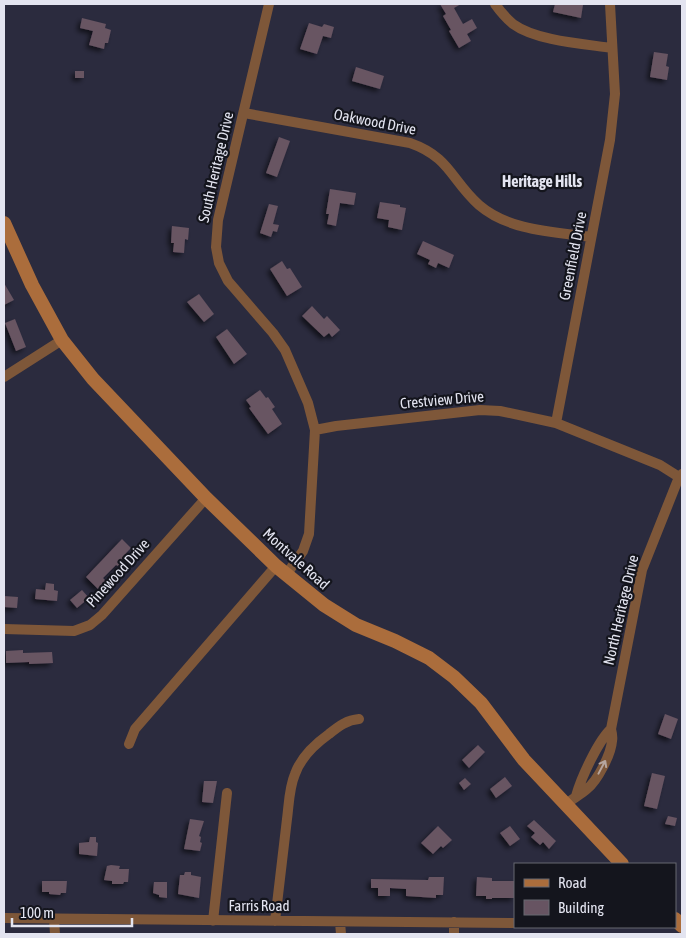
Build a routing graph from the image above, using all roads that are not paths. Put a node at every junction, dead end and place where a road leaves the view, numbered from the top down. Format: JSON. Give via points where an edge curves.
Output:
{"nodes":[{"id":1,"x":270,"y":4,"type":"edge"},
{"id":2,"x":495,"y":4,"type":"edge"},
{"id":3,"x":610,"y":4,"type":"edge"},
{"id":4,"x":612,"y":48,"type":"junction"},
{"id":5,"x":244,"y":113,"type":"junction"},
{"id":6,"x":5,"y":228,"type":"edge"},
{"id":7,"x":592,"y":237,"type":"junction"},
{"id":8,"x":62,"y":340,"type":"junction"},
{"id":9,"x":4,"y":377,"type":"edge"},
{"id":10,"x":556,"y":423,"type":"junction"},
{"id":11,"x":315,"y":430,"type":"junction"},
{"id":12,"x":680,"y":476,"type":"edge"},
{"id":13,"x":206,"y":498,"type":"junction"},
{"id":14,"x":281,"y":571,"type":"junction"},
{"id":15,"x":4,"y":629,"type":"edge"},
{"id":16,"x":359,"y":719,"type":"dead end"},
{"id":17,"x":129,"y":744,"type":"dead end"},
{"id":18,"x":227,"y":793,"type":"dead end"},
{"id":19,"x":571,"y":801,"type":"junction"},
{"id":20,"x":621,"y":863,"type":"edge"},
{"id":21,"x":4,"y":918,"type":"edge"},
{"id":22,"x":54,"y":920,"type":"junction"},
{"id":23,"x":212,"y":921,"type":"junction"},
{"id":24,"x":276,"y":922,"type":"junction"},
{"id":25,"x":340,"y":922,"type":"junction"},
{"id":26,"x":454,"y":922,"type":"junction"},
{"id":27,"x":514,"y":924,"type":"edge"},
{"id":28,"x":55,"y":934,"type":"edge"},
{"id":29,"x":341,"y":934,"type":"edge"},
{"id":30,"x":454,"y":934,"type":"edge"}],
"edges":[{"from":1,"to":5,"type":"street","name":"South Heritage Drive"},
{"from":2,"to":4,"type":"street","via":[[515,25],[539,36]]},
{"from":3,"to":4,"type":"street","name":"Greenfield Drive"},
{"from":4,"to":7,"type":"street","name":"Greenfield Drive","via":[[615,94]]},
{"from":5,"to":7,"type":"street","name":"Oakwood Drive","via":[[410,143],[442,161],[464,190],[492,215],[536,229]]},
{"from":5,"to":11,"type":"street","name":"South Heritage Drive","via":[[218,220],[216,247],[228,281],[285,350],[308,403]]},
{"from":6,"to":8,"type":"main road","name":"Montvale Road"},
{"from":7,"to":10,"type":"street","name":"Greenfield Drive"},
{"from":8,"to":9,"type":"street"},
{"from":8,"to":13,"type":"main road","name":"Montvale Road","via":[[93,380]]},
{"from":10,"to":11,"type":"street","name":"Crestview Drive","via":[[480,410]]},
{"from":10,"to":12,"type":"street","name":"Crestview Drive"},
{"from":11,"to":14,"type":"street","name":"South Heritage Drive","via":[[309,534],[303,551]]},
{"from":12,"to":19,"type":"street","name":"North Heritage Drive","via":[[642,570],[611,729],[604,735]]},
{"from":13,"to":14,"type":"main road","name":"Montvale Road"},
{"from":13,"to":15,"type":"street","name":"Pinewood Drive","via":[[90,625],[74,631]]},
{"from":14,"to":17,"type":"street","name":"South Heritage Drive","via":[[134,729]]},
{"from":14,"to":19,"type":"main road","name":"Montvale Road","via":[[356,625],[429,658],[454,677],[481,703],[524,760]]},
{"from":16,"to":24,"type":"street","via":[[341,724],[318,742],[295,773]]},
{"from":18,"to":23,"type":"street"},
{"from":19,"to":20,"type":"main road","name":"Montvale Road"},
{"from":21,"to":22,"type":"street","name":"Farris Road"},
{"from":22,"to":23,"type":"street","name":"Farris Road"},
{"from":22,"to":28,"type":"street"},
{"from":23,"to":24,"type":"street","name":"Farris Road"},
{"from":24,"to":25,"type":"street","name":"Farris Road"},
{"from":25,"to":26,"type":"street","name":"Farris Road"},
{"from":25,"to":29,"type":"street"},
{"from":26,"to":27,"type":"street","name":"Farris Road"},
{"from":26,"to":30,"type":"street"}]}
